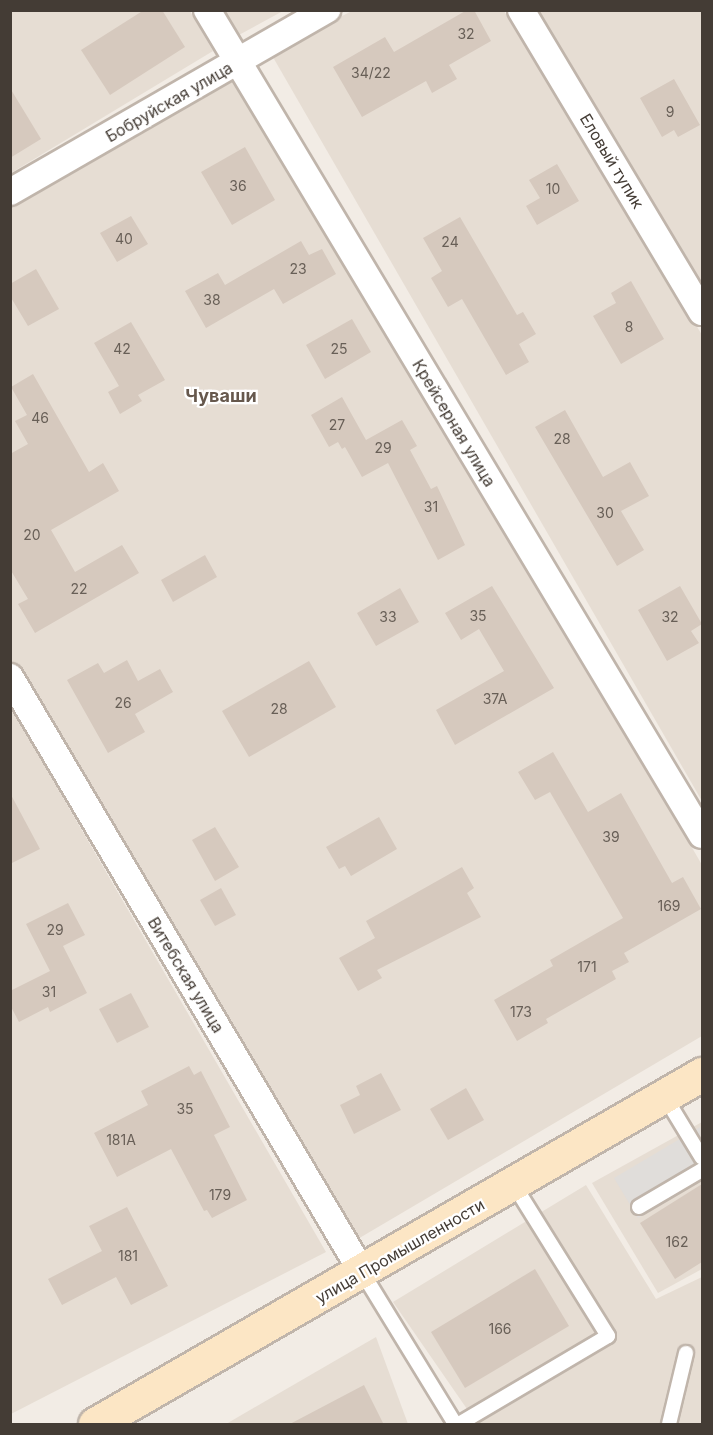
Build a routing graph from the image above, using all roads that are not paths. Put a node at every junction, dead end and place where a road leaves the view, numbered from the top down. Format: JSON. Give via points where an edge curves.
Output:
{"nodes":[{"id":1,"x":207,"y":10,"type":"edge"},
{"id":2,"x":327,"y":10,"type":"edge"},
{"id":3,"x":520,"y":10,"type":"edge"},
{"id":4,"x":237,"y":64,"type":"junction"},
{"id":5,"x":10,"y":192,"type":"edge"},
{"id":6,"x":702,"y":312,"type":"edge"},
{"id":7,"x":10,"y":677,"type":"edge"},
{"id":8,"x":702,"y":835,"type":"edge"},
{"id":9,"x":702,"y":1074,"type":"edge"},
{"id":10,"x":665,"y":1097,"type":"junction"},
{"id":11,"x":702,"y":1158,"type":"edge"},
{"id":12,"x":702,"y":1170,"type":"edge"},
{"id":13,"x":514,"y":1185,"type":"junction"},
{"id":14,"x":639,"y":1207,"type":"dead end"},
{"id":15,"x":362,"y":1272,"type":"junction"},
{"id":16,"x":686,"y":1353,"type":"dead end"},
{"id":17,"x":95,"y":1425,"type":"edge"},
{"id":18,"x":457,"y":1425,"type":"edge"},
{"id":19,"x":669,"y":1425,"type":"edge"}],
"edges":[{"from":1,"to":4,"type":"street","name":"Крейсерная улица"},
{"from":2,"to":4,"type":"street","name":"Бобруйская улица"},
{"from":3,"to":6,"type":"street","name":"Еловый тупик"},
{"from":4,"to":5,"type":"street","name":"Бобруйская улица"},
{"from":4,"to":8,"type":"street","name":"Крейсерная улица"},
{"from":7,"to":15,"type":"street","name":"Витебская улица"},
{"from":9,"to":10,"type":"main road","name":"улица Промышленности"},
{"from":10,"to":11,"type":"lane"},
{"from":10,"to":13,"type":"main road","name":"улица Промышленности"},
{"from":12,"to":14,"type":"lane"},
{"from":13,"to":15,"type":"main road","name":"улица Промышленности"},
{"from":13,"to":18,"type":"lane","via":[[608,1336]]},
{"from":15,"to":17,"type":"main road","name":"улица Промышленности"},
{"from":15,"to":18,"type":"lane"},
{"from":16,"to":19,"type":"lane"}]}
